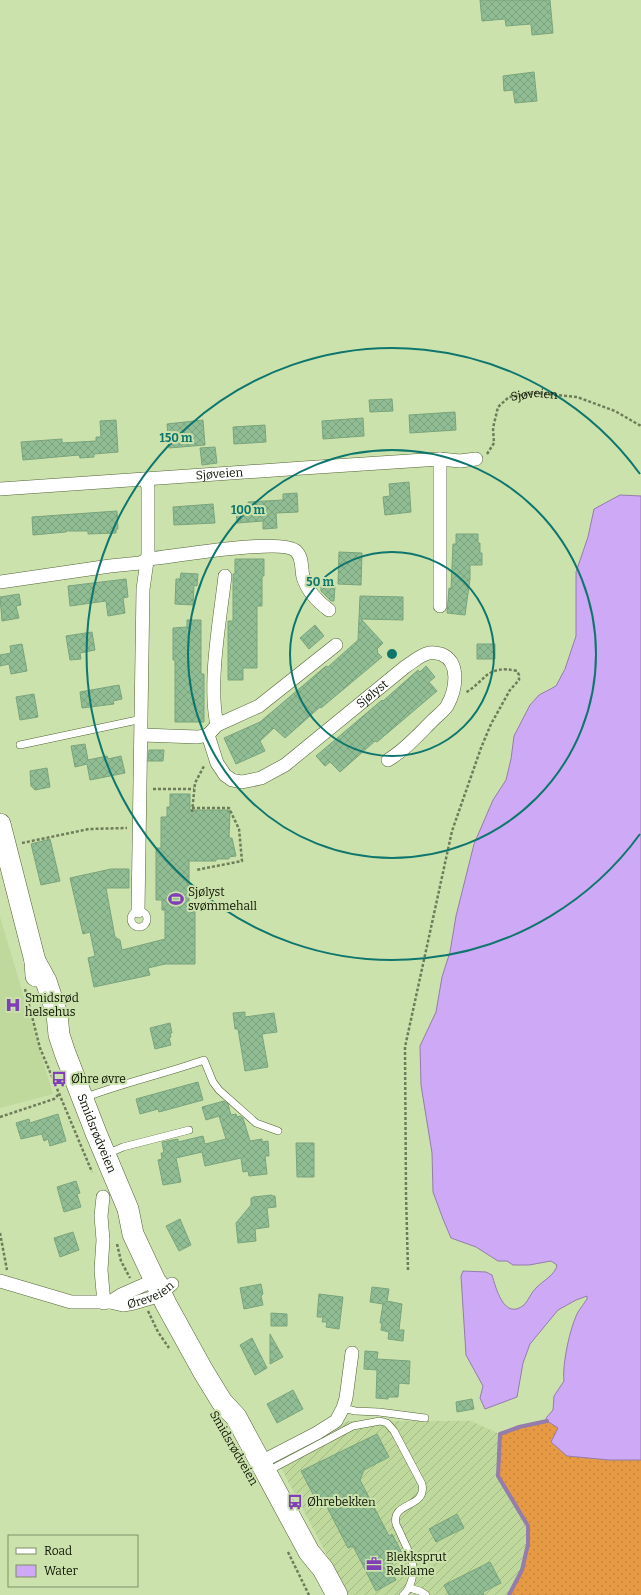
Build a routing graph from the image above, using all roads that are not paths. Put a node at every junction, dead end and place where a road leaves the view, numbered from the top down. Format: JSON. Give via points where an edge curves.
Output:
{"nodes":[{"id":1,"x":440,"y":459,"type":"junction"},
{"id":2,"x":476,"y":459,"type":"road end"},
{"id":3,"x":146,"y":480,"type":"junction"},
{"id":4,"x":0,"y":490,"type":"edge"},
{"id":5,"x":148,"y":560,"type":"junction"},
{"id":6,"x":225,"y":576,"type":"dead end"},
{"id":7,"x":0,"y":582,"type":"edge"},
{"id":8,"x":440,"y":606,"type":"dead end"},
{"id":9,"x":330,"y":610,"type":"dead end"},
{"id":10,"x":336,"y":645,"type":"dead end"},
{"id":11,"x":142,"y":719,"type":"junction"},
{"id":12,"x":217,"y":725,"type":"junction"},
{"id":13,"x":142,"y":735,"type":"junction"},
{"id":14,"x":208,"y":735,"type":"junction"},
{"id":15,"x":20,"y":745,"type":"dead end"},
{"id":16,"x":388,"y":760,"type":"dead end"},
{"id":17,"x":0,"y":824,"type":"edge"},
{"id":18,"x":138,"y":911,"type":"dead end"},
{"id":19,"x":82,"y":1099,"type":"junction"},
{"id":20,"x":189,"y":1130,"type":"dead end"},
{"id":21,"x":278,"y":1130,"type":"dead end"},
{"id":22,"x":105,"y":1155,"type":"junction"},
{"id":23,"x":104,"y":1198,"type":"dead end"},
{"id":24,"x":3,"y":1282,"type":"edge"},
{"id":25,"x":158,"y":1291,"type":"junction"},
{"id":26,"x":107,"y":1303,"type":"junction"},
{"id":27,"x":352,"y":1353,"type":"dead end"},
{"id":28,"x":343,"y":1408,"type":"junction"},
{"id":29,"x":425,"y":1418,"type":"dead end"},
{"id":30,"x":264,"y":1467,"type":"junction"},
{"id":31,"x":309,"y":1552,"type":"junction"},
{"id":32,"x":409,"y":1588,"type":"junction"},
{"id":33,"x":324,"y":1595,"type":"edge"},
{"id":34,"x":337,"y":1595,"type":"edge"},
{"id":35,"x":402,"y":1595,"type":"edge"},
{"id":36,"x":426,"y":1595,"type":"edge"}],
"edges":[{"from":1,"to":2,"type":"street","name":"Sjøveien"},
{"from":1,"to":3,"type":"street","name":"Sjøveien"},
{"from":1,"to":8,"type":"street"},
{"from":3,"to":4,"type":"street","name":"Sjøveien"},
{"from":3,"to":5,"type":"street"},
{"from":5,"to":7,"type":"street"},
{"from":5,"to":9,"type":"street","via":[[244,547],[292,547],[300,557],[307,585],[320,603]]},
{"from":5,"to":11,"type":"street","via":[[143,589]]},
{"from":6,"to":12,"type":"street","via":[[215,664],[214,702]]},
{"from":10,"to":12,"type":"street","via":[[259,706]]},
{"from":11,"to":13,"type":"street"},
{"from":11,"to":15,"type":"lane"},
{"from":12,"to":14,"type":"street"},
{"from":13,"to":14,"type":"street"},
{"from":13,"to":18,"type":"street"},
{"from":14,"to":16,"type":"street","name":"Sjølyst","via":[[217,763],[232,780],[242,782],[261,778],[285,765],[418,658],[430,652],[447,657],[454,669],[452,697],[447,707],[399,754]]},
{"from":17,"to":19,"type":"main road","name":"Smidsrødveien","via":[[35,961],[36,984],[46,1016],[59,1035]]},
{"from":19,"to":21,"type":"lane","via":[[204,1060],[219,1090],[256,1123]]},
{"from":19,"to":22,"type":"main road","name":"Smidsrødveien"},
{"from":20,"to":22,"type":"lane","via":[[123,1147]]},
{"from":22,"to":25,"type":"main road","name":"Smidsrødveien","via":[[128,1209],[144,1230]]},
{"from":23,"to":26,"type":"street","via":[[101,1216],[104,1240],[101,1270]]},
{"from":24,"to":26,"type":"street","name":"Øreveien","via":[[71,1302]]},
{"from":25,"to":26,"type":"street","name":"Øreveien","via":[[125,1293]]},
{"from":25,"to":30,"type":"main road","name":"Smidsrødveien","via":[[230,1398],[236,1417]]},
{"from":27,"to":28,"type":"street","name":"Smidsrødveien"},
{"from":28,"to":29,"type":"lane"},
{"from":28,"to":30,"type":"street","name":"Smidsrødveien","via":[[336,1421]]},
{"from":30,"to":31,"type":"main road","name":"Smidsrødveien"},
{"from":30,"to":32,"type":"lane","via":[[353,1426],[380,1421],[387,1423],[394,1431],[424,1491],[423,1496],[401,1509],[396,1517],[396,1524],[413,1562]]},
{"from":31,"to":33,"type":"main road","name":"Smidsrødveien","via":[[313,1574]]},
{"from":31,"to":34,"type":"main road","name":"Smidsrødveien","via":[[323,1569]]},
{"from":32,"to":35,"type":"lane"},
{"from":32,"to":36,"type":"lane"}]}
